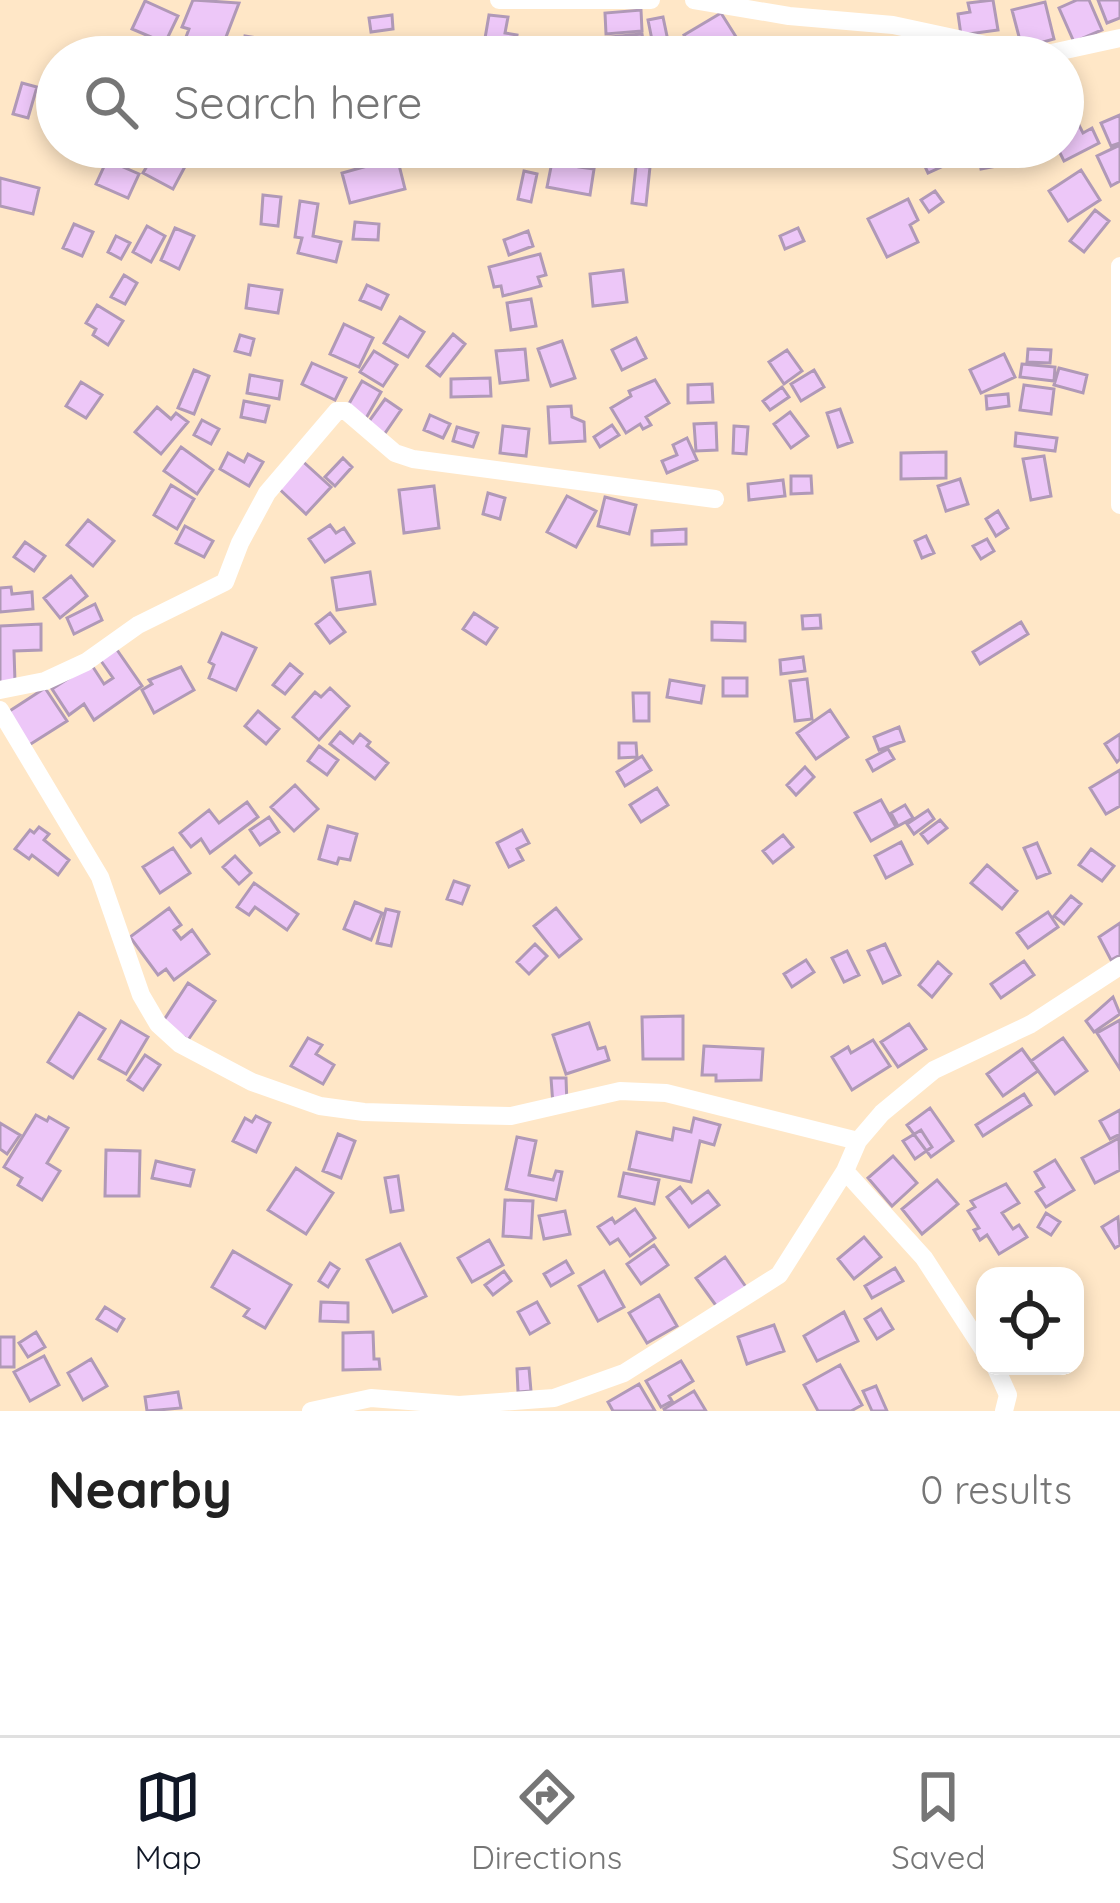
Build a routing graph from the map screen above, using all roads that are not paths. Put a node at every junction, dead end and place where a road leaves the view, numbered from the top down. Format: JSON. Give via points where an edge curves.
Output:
{"nodes":[{"id":1,"x":500,"y":0,"type":"edge"},
{"id":2,"x":651,"y":0,"type":"edge"},
{"id":3,"x":694,"y":0,"type":"edge"},
{"id":4,"x":944,"y":36,"type":"edge"},
{"id":5,"x":1120,"y":38,"type":"edge"},
{"id":6,"x":1084,"y":46,"type":"edge"},
{"id":7,"x":1120,"y":266,"type":"edge"},
{"id":8,"x":715,"y":499,"type":"dead end"},
{"id":9,"x":1120,"y":505,"type":"edge"},
{"id":10,"x":0,"y":691,"type":"edge"},
{"id":11,"x":0,"y":710,"type":"edge"},
{"id":12,"x":1120,"y":966,"type":"edge"},
{"id":13,"x":858,"y":1141,"type":"junction"},
{"id":14,"x":845,"y":1171,"type":"junction"},
{"id":15,"x":976,"y":1338,"type":"edge"},
{"id":16,"x":998,"y":1375,"type":"edge"},
{"id":17,"x":459,"y":1408,"type":"edge"},
{"id":18,"x":311,"y":1411,"type":"edge"},
{"id":19,"x":1004,"y":1411,"type":"edge"}],
"edges":[{"from":1,"to":2,"type":"street"},
{"from":3,"to":4,"type":"street"},
{"from":5,"to":6,"type":"street"},
{"from":7,"to":9,"type":"street"},
{"from":8,"to":10,"type":"street","via":[[413,459],[337,411],[267,493],[225,582],[138,625],[86,662]]},
{"from":11,"to":13,"type":"street","via":[[100,877],[158,1024],[252,1082],[364,1112],[511,1116],[620,1091],[666,1093]]},
{"from":12,"to":13,"type":"street","via":[[1031,1024],[934,1070]]},
{"from":13,"to":14,"type":"street"},
{"from":14,"to":15,"type":"street","via":[[924,1258]]},
{"from":14,"to":17,"type":"street","via":[[779,1275],[624,1373],[554,1398]]},
{"from":16,"to":19,"type":"street"},
{"from":17,"to":18,"type":"street","via":[[371,1398]]}]}
